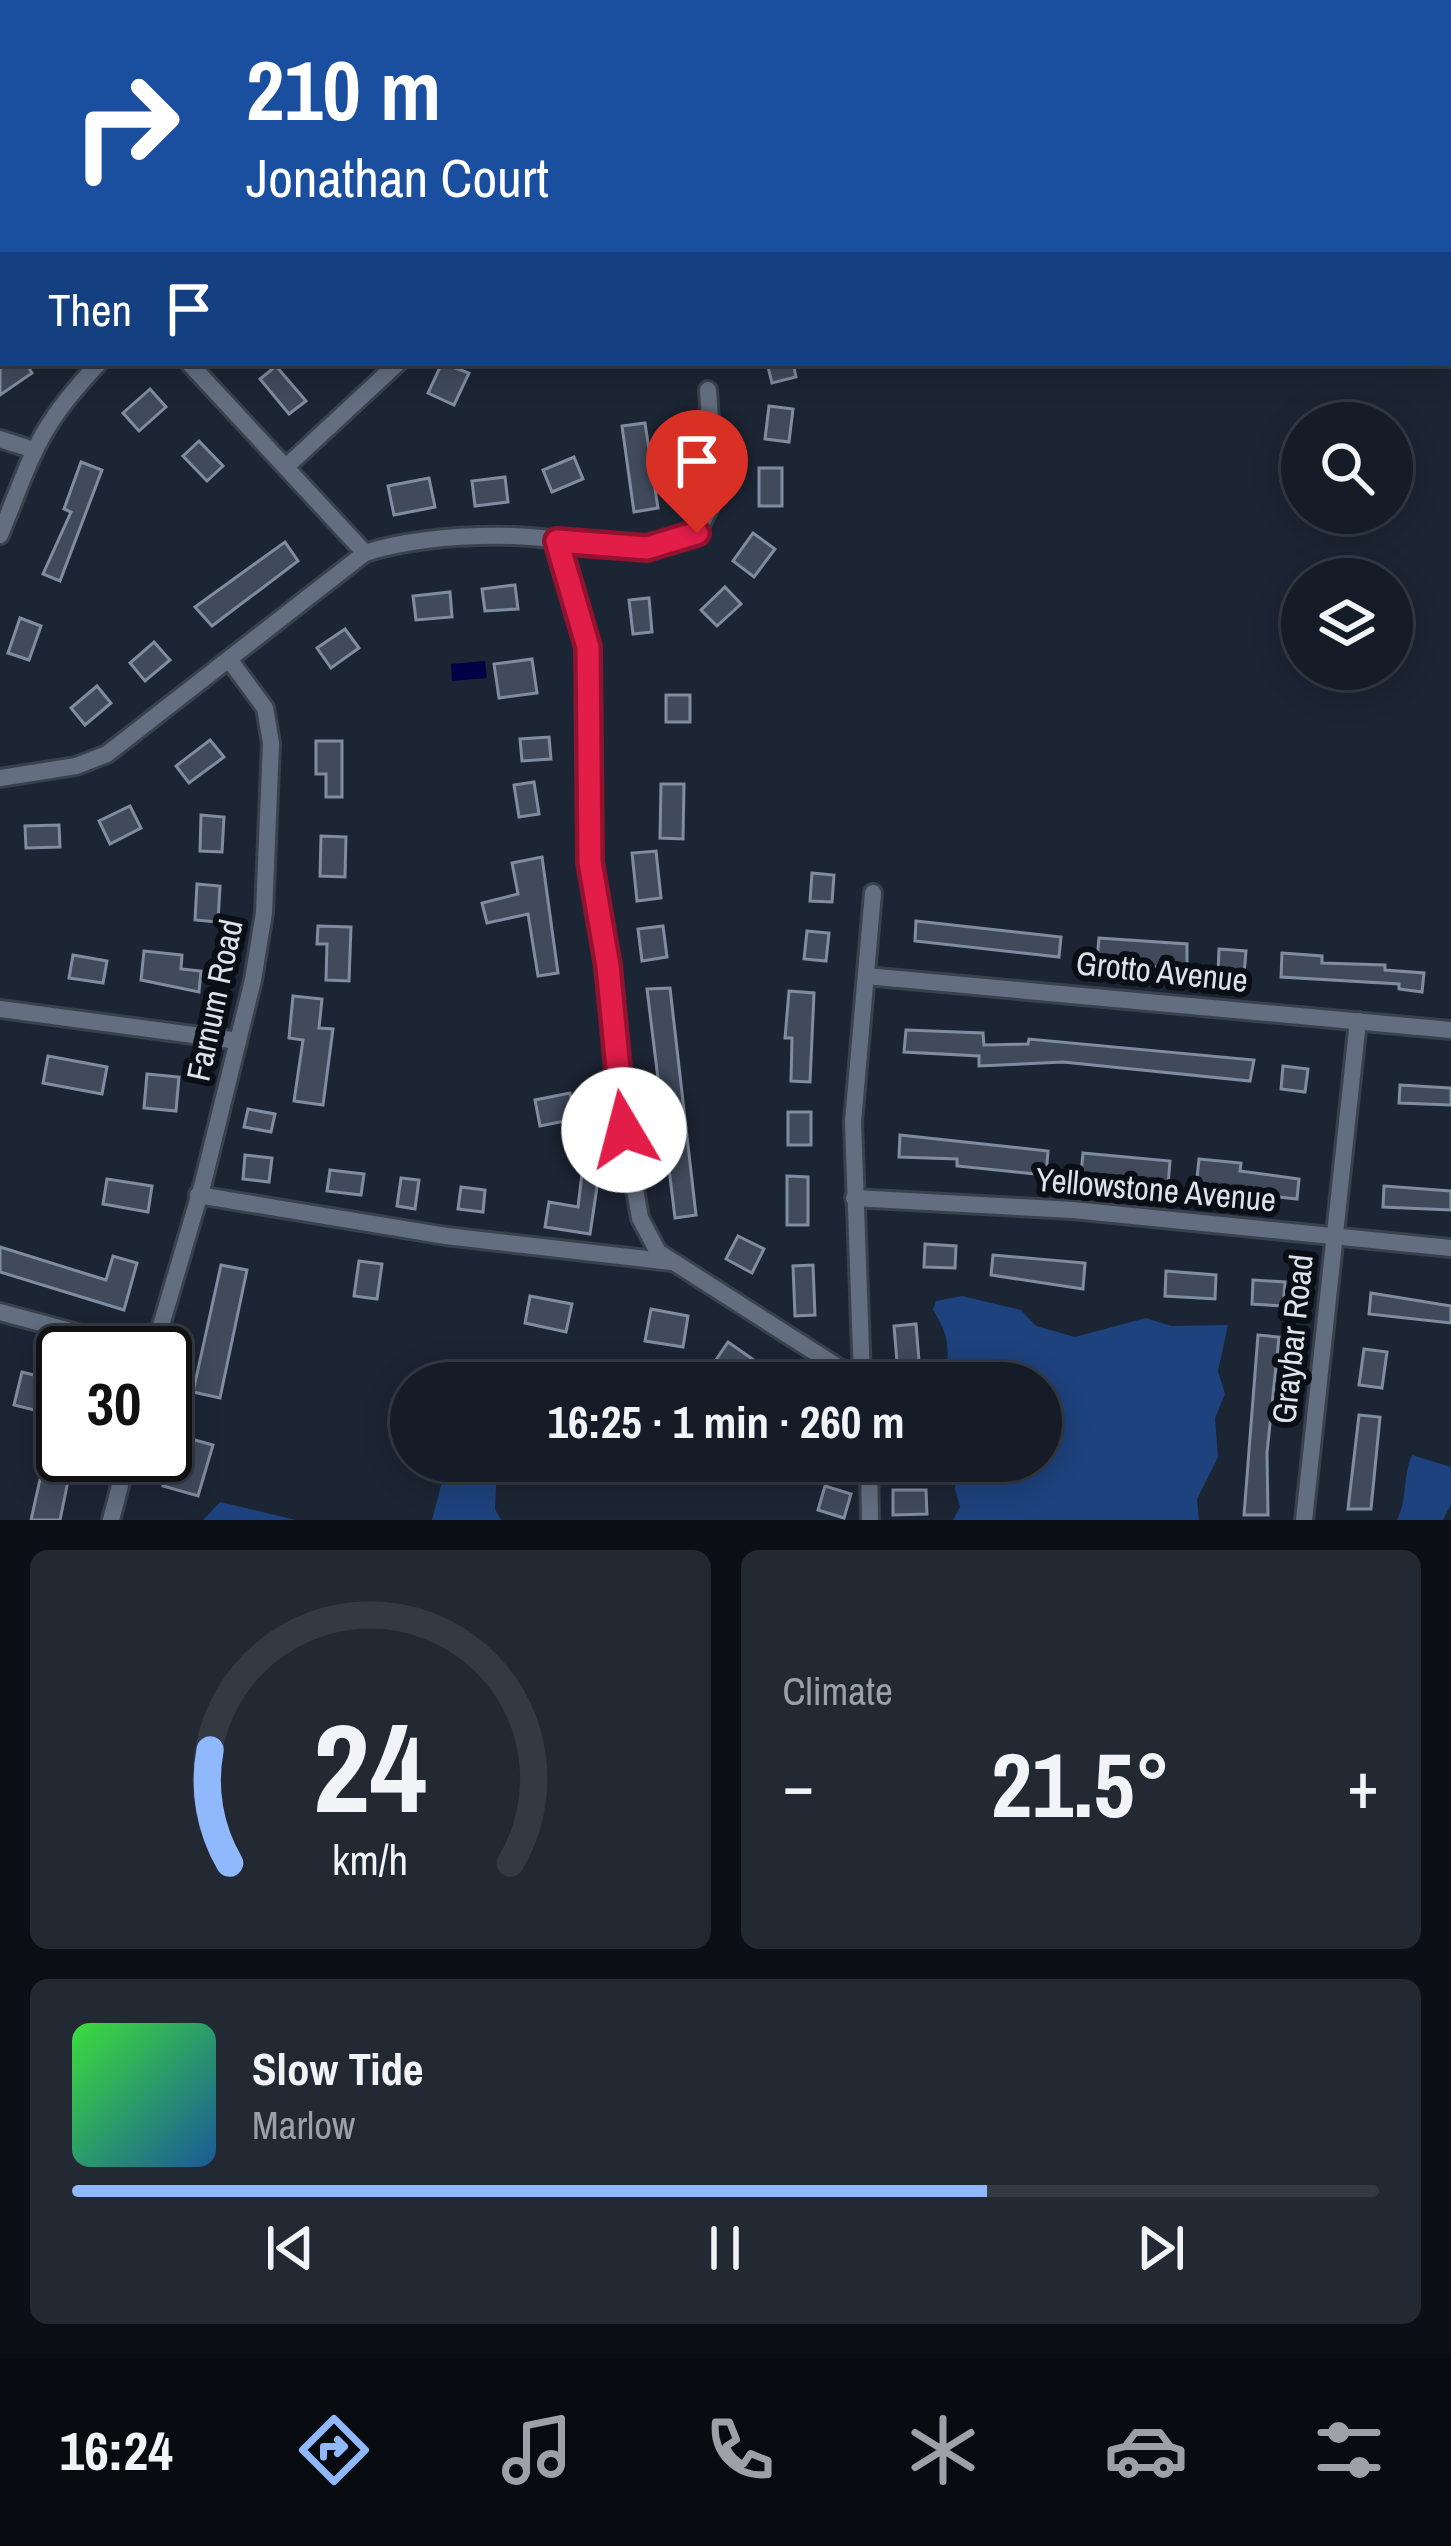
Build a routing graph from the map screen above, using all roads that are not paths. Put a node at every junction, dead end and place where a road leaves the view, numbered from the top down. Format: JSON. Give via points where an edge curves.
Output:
{"nodes":[{"id":1,"x":96,"y":366,"type":"edge"},
{"id":2,"x":192,"y":366,"type":"edge"},
{"id":3,"x":395,"y":366,"type":"edge"},
{"id":4,"x":708,"y":390,"type":"dead end"},
{"id":5,"x":0,"y":439,"type":"edge"},
{"id":6,"x":31,"y":449,"type":"junction"},
{"id":7,"x":287,"y":466,"type":"junction"},
{"id":8,"x":0,"y":535,"type":"edge"},
{"id":9,"x":557,"y":541,"type":"junction"},
{"id":10,"x":365,"y":554,"type":"junction"},
{"id":11,"x":231,"y":662,"type":"junction"},
{"id":12,"x":0,"y":778,"type":"edge"},
{"id":13,"x":873,"y":893,"type":"dead end"},
{"id":14,"x":866,"y":976,"type":"junction"},
{"id":15,"x":0,"y":1010,"type":"edge"},
{"id":16,"x":1358,"y":1021,"type":"junction"},
{"id":17,"x":1451,"y":1030,"type":"edge"},
{"id":18,"x":238,"y":1041,"type":"junction"},
{"id":19,"x":198,"y":1195,"type":"junction"},
{"id":20,"x":854,"y":1198,"type":"junction"},
{"id":21,"x":1333,"y":1237,"type":"junction"},
{"id":22,"x":1451,"y":1248,"type":"edge"},
{"id":23,"x":677,"y":1263,"type":"junction"},
{"id":24,"x":0,"y":1312,"type":"edge"},
{"id":25,"x":52,"y":1326,"type":"edge"},
{"id":26,"x":160,"y":1326,"type":"edge"},
{"id":27,"x":832,"y":1362,"type":"edge"},
{"id":28,"x":861,"y":1362,"type":"edge"},
{"id":29,"x":121,"y":1482,"type":"edge"},
{"id":30,"x":869,"y":1482,"type":"edge"},
{"id":31,"x":111,"y":1520,"type":"edge"},
{"id":32,"x":870,"y":1520,"type":"edge"},
{"id":33,"x":1304,"y":1520,"type":"edge"}],
"edges":[{"from":1,"to":6,"type":"street"},
{"from":2,"to":7,"type":"street"},
{"from":3,"to":7,"type":"street"},
{"from":4,"to":9,"type":"street","via":[[715,496],[697,533],[647,548]]},
{"from":5,"to":6,"type":"street"},
{"from":6,"to":8,"type":"street"},
{"from":7,"to":10,"type":"street"},
{"from":9,"to":10,"type":"street","via":[[445,538]]},
{"from":9,"to":23,"type":"street","via":[[588,647],[590,862],[631,1173],[640,1218],[658,1252]]},
{"from":10,"to":11,"type":"street"},
{"from":11,"to":12,"type":"street","via":[[107,754]]},
{"from":11,"to":18,"type":"street","name":"Farnum Road","via":[[266,708],[271,743],[264,913]]},
{"from":13,"to":14,"type":"street"},
{"from":14,"to":16,"type":"street","name":"Grotto Avenue"},
{"from":14,"to":20,"type":"street"},
{"from":15,"to":18,"type":"street"},
{"from":16,"to":17,"type":"street","name":"Grotto Avenue"},
{"from":16,"to":21,"type":"street","name":"Graybar Road"},
{"from":18,"to":19,"type":"street","name":"Farnum Road"},
{"from":19,"to":23,"type":"street"},
{"from":19,"to":26,"type":"street","name":"Farnum Road"},
{"from":20,"to":21,"type":"street","name":"Yellowstone Avenue"},
{"from":20,"to":28,"type":"street"},
{"from":21,"to":22,"type":"street","name":"Yellowstone Avenue"},
{"from":21,"to":33,"type":"street","name":"Graybar Road"},
{"from":23,"to":27,"type":"street"},
{"from":24,"to":25,"type":"street"},
{"from":29,"to":31,"type":"street"},
{"from":30,"to":32,"type":"street"}]}
